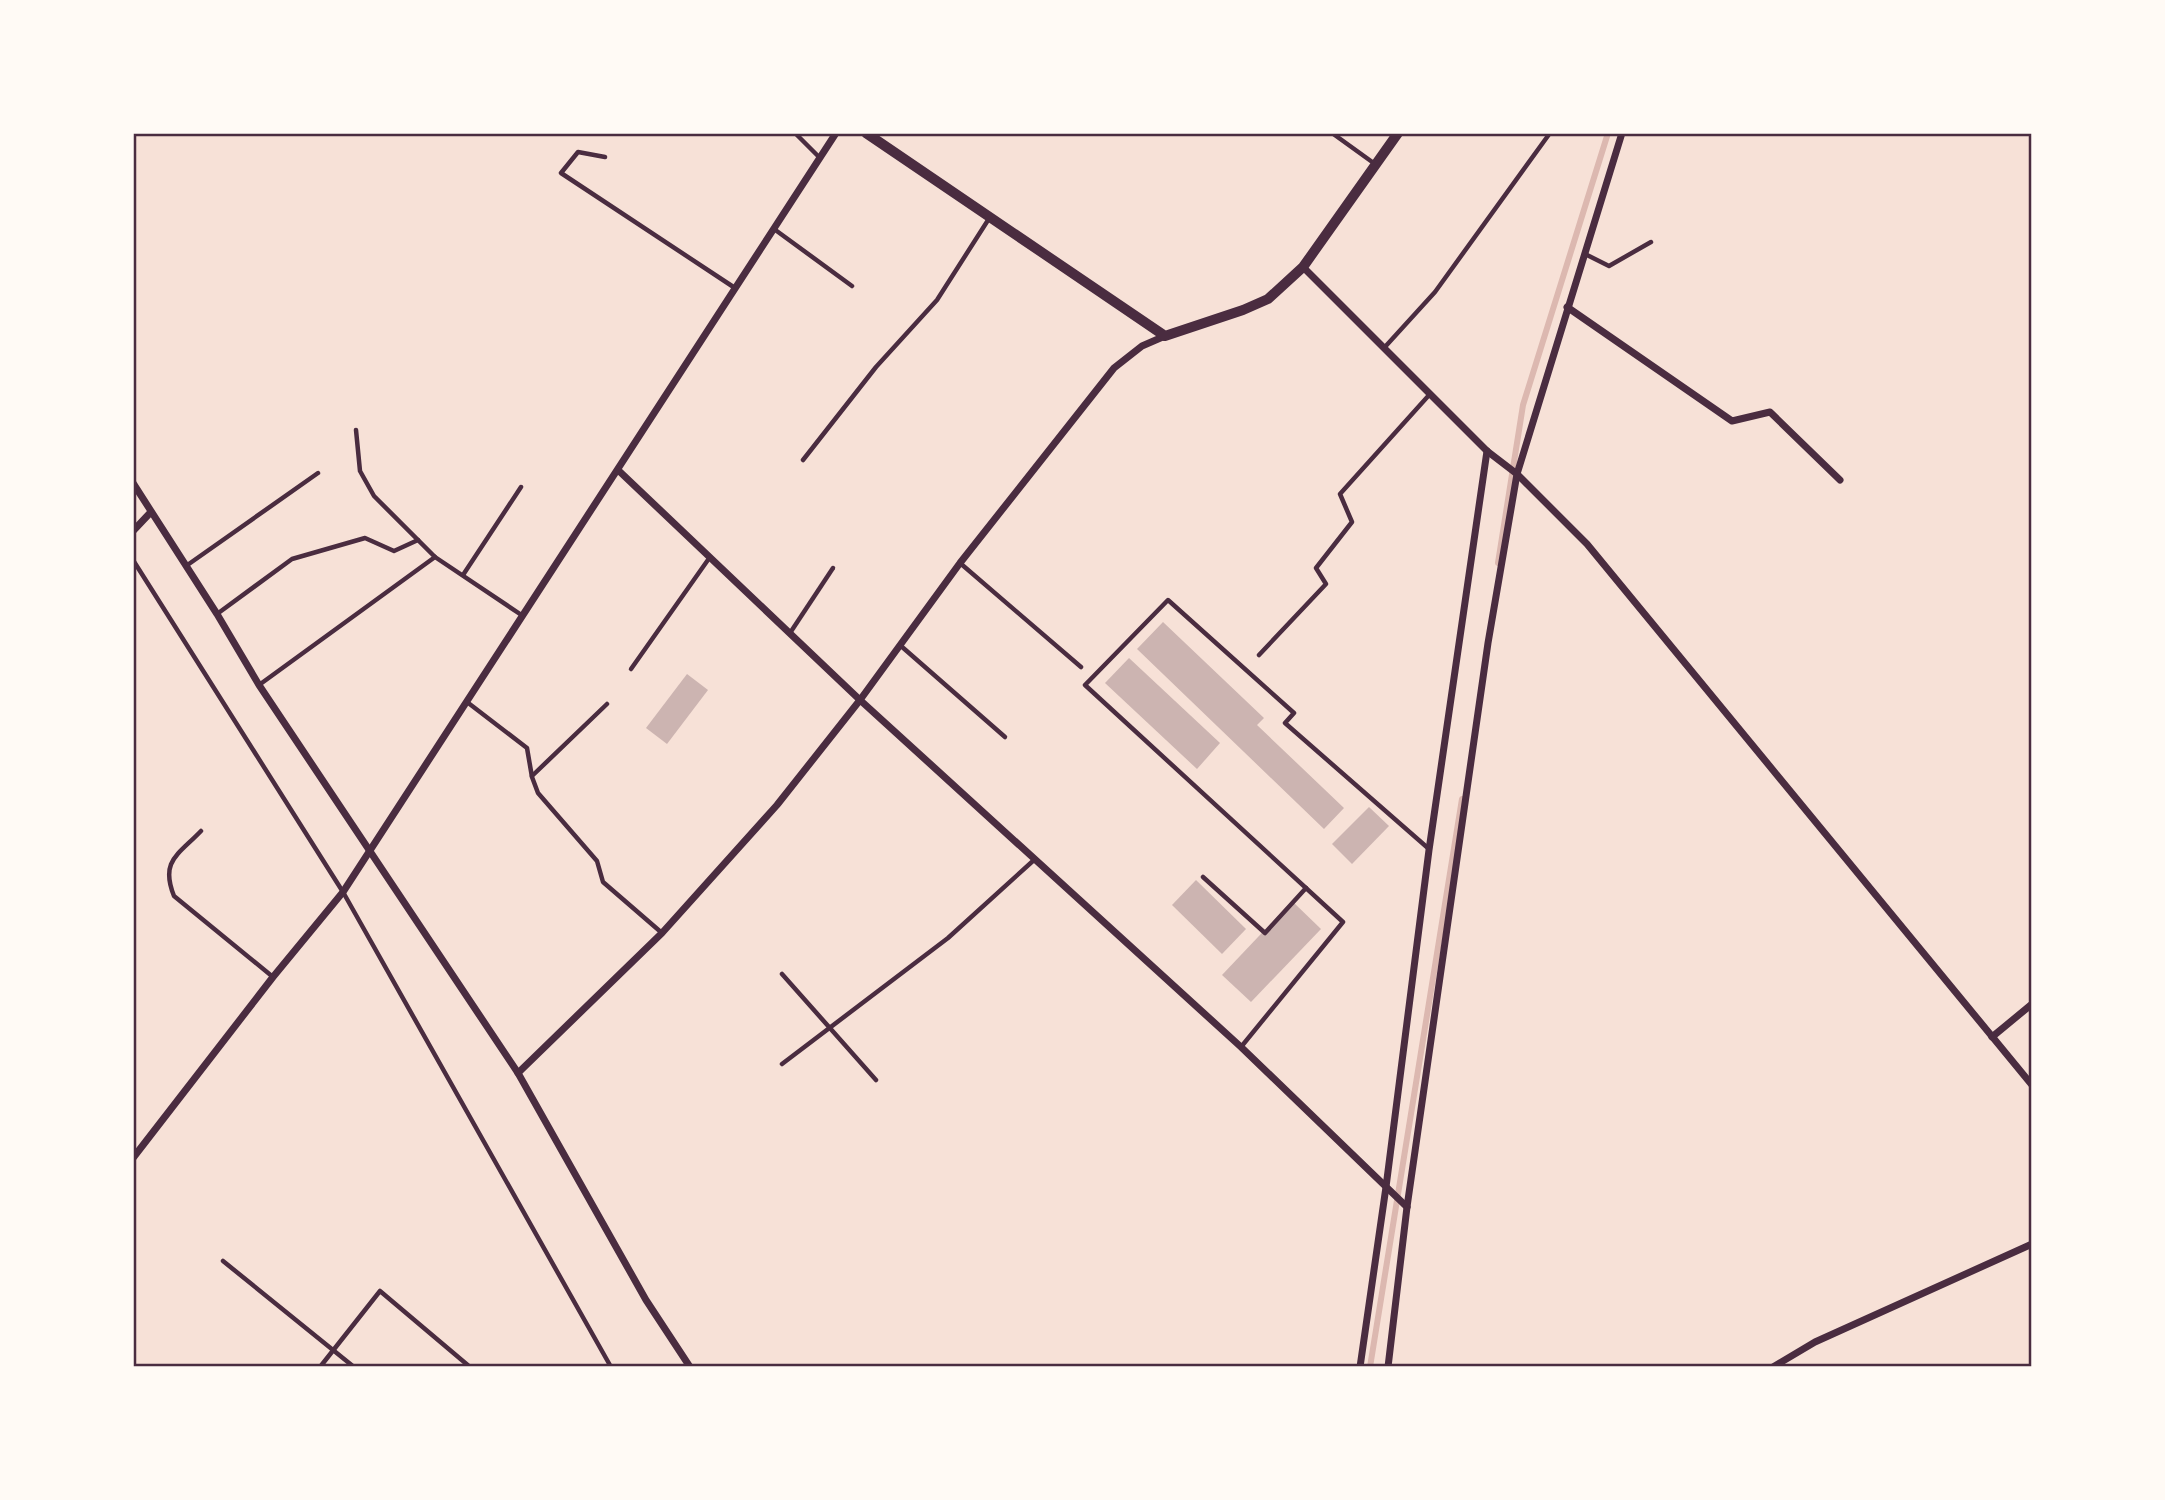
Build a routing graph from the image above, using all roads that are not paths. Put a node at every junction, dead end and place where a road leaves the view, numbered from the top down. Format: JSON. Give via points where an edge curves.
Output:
{"nodes":[{"id":1,"x":795,"y":133,"type":"edge"},
{"id":2,"x":836,"y":133,"type":"edge"},
{"id":3,"x":866,"y":133,"type":"edge"},
{"id":4,"x":1332,"y":133,"type":"edge"},
{"id":5,"x":1398,"y":133,"type":"edge"},
{"id":6,"x":1550,"y":133,"type":"edge"},
{"id":7,"x":1622,"y":133,"type":"edge"},
{"id":8,"x":605,"y":157,"type":"dead end"},
{"id":9,"x":821,"y":158,"type":"junction"},
{"id":10,"x":1376,"y":164,"type":"junction"},
{"id":11,"x":990,"y":216,"type":"junction"},
{"id":12,"x":774,"y":229,"type":"junction"},
{"id":13,"x":1651,"y":242,"type":"dead end"},
{"id":14,"x":1584,"y":254,"type":"junction"},
{"id":15,"x":1303,"y":267,"type":"junction"},
{"id":16,"x":852,"y":286,"type":"dead end"},
{"id":17,"x":736,"y":289,"type":"junction"},
{"id":18,"x":1567,"y":307,"type":"junction"},
{"id":19,"x":1165,"y":336,"type":"junction"},
{"id":20,"x":1384,"y":348,"type":"junction"},
{"id":21,"x":1431,"y":394,"type":"junction"},
{"id":22,"x":356,"y":430,"type":"dead end"},
{"id":23,"x":1488,"y":451,"type":"junction"},
{"id":24,"x":803,"y":460,"type":"dead end"},
{"id":25,"x":618,"y":470,"type":"junction"},
{"id":26,"x":318,"y":473,"type":"dead end"},
{"id":27,"x":1517,"y":474,"type":"junction"},
{"id":28,"x":1840,"y":480,"type":"dead end"},
{"id":29,"x":133,"y":483,"type":"edge"},
{"id":30,"x":521,"y":486,"type":"dead end"},
{"id":31,"x":150,"y":513,"type":"junction"},
{"id":32,"x":133,"y":531,"type":"edge"},
{"id":33,"x":418,"y":540,"type":"junction"},
{"id":34,"x":435,"y":557,"type":"junction"},
{"id":35,"x":710,"y":557,"type":"junction"},
{"id":36,"x":133,"y":560,"type":"edge"},
{"id":37,"x":960,"y":563,"type":"junction"},
{"id":38,"x":186,"y":566,"type":"junction"},
{"id":39,"x":832,"y":568,"type":"dead end"},
{"id":40,"x":463,"y":575,"type":"junction"},
{"id":41,"x":217,"y":614,"type":"junction"},
{"id":42,"x":523,"y":616,"type":"junction"},
{"id":43,"x":790,"y":633,"type":"junction"},
{"id":44,"x":900,"y":645,"type":"junction"},
{"id":45,"x":1259,"y":655,"type":"dead end"},
{"id":46,"x":1081,"y":667,"type":"dead end"},
{"id":47,"x":631,"y":669,"type":"dead end"},
{"id":48,"x":259,"y":685,"type":"junction"},
{"id":49,"x":860,"y":700,"type":"junction"},
{"id":50,"x":467,"y":702,"type":"junction"},
{"id":51,"x":607,"y":704,"type":"dead end"},
{"id":52,"x":1005,"y":737,"type":"dead end"},
{"id":53,"x":532,"y":777,"type":"junction"},
{"id":54,"x":201,"y":831,"type":"dead end"},
{"id":55,"x":1429,"y":849,"type":"junction"},
{"id":56,"x":368,"y":851,"type":"junction"},
{"id":57,"x":1035,"y":859,"type":"junction"},
{"id":58,"x":1203,"y":877,"type":"dead end"},
{"id":59,"x":1306,"y":888,"type":"junction"},
{"id":60,"x":343,"y":892,"type":"junction"},
{"id":61,"x":662,"y":933,"type":"junction"},
{"id":62,"x":782,"y":974,"type":"dead end"},
{"id":63,"x":273,"y":977,"type":"junction"},
{"id":64,"x":2032,"y":1004,"type":"edge"},
{"id":65,"x":830,"y":1027,"type":"junction"},
{"id":66,"x":1992,"y":1037,"type":"junction"},
{"id":67,"x":1241,"y":1046,"type":"junction"},
{"id":68,"x":782,"y":1064,"type":"dead end"},
{"id":69,"x":518,"y":1073,"type":"junction"},
{"id":70,"x":876,"y":1080,"type":"dead end"},
{"id":71,"x":2032,"y":1085,"type":"edge"},
{"id":72,"x":133,"y":1158,"type":"edge"},
{"id":73,"x":1386,"y":1188,"type":"junction"},
{"id":74,"x":1407,"y":1207,"type":"junction"},
{"id":75,"x":2032,"y":1244,"type":"edge"},
{"id":76,"x":223,"y":1261,"type":"dead end"},
{"id":77,"x":334,"y":1350,"type":"junction"},
{"id":78,"x":320,"y":1367,"type":"edge"},
{"id":79,"x":354,"y":1367,"type":"edge"},
{"id":80,"x":470,"y":1367,"type":"edge"},
{"id":81,"x":611,"y":1367,"type":"edge"},
{"id":82,"x":690,"y":1367,"type":"edge"},
{"id":83,"x":1360,"y":1367,"type":"edge"},
{"id":84,"x":1388,"y":1367,"type":"edge"},
{"id":85,"x":1773,"y":1367,"type":"edge"}],
"edges":[{"from":1,"to":9,"type":"lane"},
{"from":2,"to":9,"type":"street"},
{"from":3,"to":11,"type":"street"},
{"from":4,"to":10,"type":"lane"},
{"from":5,"to":10,"type":"street"},
{"from":6,"to":20,"type":"lane","via":[[1435,292]]},
{"from":7,"to":14,"type":"street"},
{"from":8,"to":17,"type":"lane","via":[[578,152],[561,173]]},
{"from":9,"to":12,"type":"street"},
{"from":10,"to":15,"type":"street"},
{"from":11,"to":19,"type":"street"},
{"from":11,"to":24,"type":"lane","via":[[937,300],[876,367]]},
{"from":12,"to":16,"type":"lane"},
{"from":12,"to":17,"type":"street"},
{"from":13,"to":14,"type":"lane","via":[[1609,266]]},
{"from":14,"to":18,"type":"street"},
{"from":15,"to":19,"type":"street","via":[[1268,299]]},
{"from":15,"to":20,"type":"street"},
{"from":17,"to":25,"type":"street"},
{"from":18,"to":27,"type":"street"},
{"from":18,"to":28,"type":"street","via":[[1732,421],[1770,412]]},
{"from":19,"to":37,"type":"street","via":[[1142,346],[1114,368]]},
{"from":20,"to":21,"type":"street"},
{"from":21,"to":23,"type":"street"},
{"from":21,"to":45,"type":"lane","via":[[1340,494],[1352,522],[1317,568],[1326,584]]},
{"from":22,"to":33,"type":"lane","via":[[360,471],[374,496]]},
{"from":23,"to":27,"type":"street"},
{"from":23,"to":55,"type":"street"},
{"from":25,"to":35,"type":"street"},
{"from":25,"to":42,"type":"street"},
{"from":26,"to":38,"type":"lane"},
{"from":27,"to":66,"type":"street","via":[[1587,544]]},
{"from":27,"to":74,"type":"street","via":[[1488,643]]},
{"from":29,"to":31,"type":"street"},
{"from":30,"to":40,"type":"lane"},
{"from":31,"to":32,"type":"street"},
{"from":31,"to":38,"type":"street"},
{"from":33,"to":34,"type":"lane"},
{"from":33,"to":41,"type":"lane","via":[[394,551],[365,538],[292,559]]},
{"from":34,"to":40,"type":"lane"},
{"from":34,"to":48,"type":"lane"},
{"from":35,"to":43,"type":"street"},
{"from":35,"to":47,"type":"lane"},
{"from":36,"to":60,"type":"lane"},
{"from":37,"to":44,"type":"street"},
{"from":37,"to":46,"type":"lane"},
{"from":38,"to":41,"type":"street"},
{"from":39,"to":43,"type":"lane"},
{"from":40,"to":42,"type":"lane"},
{"from":41,"to":48,"type":"street"},
{"from":42,"to":50,"type":"street"},
{"from":43,"to":49,"type":"street"},
{"from":44,"to":49,"type":"street"},
{"from":44,"to":52,"type":"lane"},
{"from":48,"to":56,"type":"street"},
{"from":49,"to":57,"type":"street"},
{"from":49,"to":61,"type":"street","via":[[777,805]]},
{"from":50,"to":53,"type":"lane","via":[[527,748]]},
{"from":50,"to":56,"type":"street"},
{"from":51,"to":53,"type":"lane"},
{"from":53,"to":61,"type":"lane","via":[[538,793],[597,861],[603,882]]},
{"from":54,"to":63,"type":"lane","via":[[169,866],[174,896]]},
{"from":55,"to":59,"type":"lane","via":[[1285,723],[1294,713],[1168,600],[1085,685]]},
{"from":55,"to":73,"type":"street"},
{"from":56,"to":60,"type":"street"},
{"from":56,"to":69,"type":"street"},
{"from":57,"to":65,"type":"lane","via":[[948,938]]},
{"from":57,"to":67,"type":"street"},
{"from":58,"to":59,"type":"lane","via":[[1265,933]]},
{"from":59,"to":67,"type":"lane","via":[[1343,922]]},
{"from":60,"to":63,"type":"street"},
{"from":60,"to":81,"type":"lane"},
{"from":61,"to":69,"type":"street"},
{"from":62,"to":65,"type":"lane"},
{"from":63,"to":72,"type":"street"},
{"from":64,"to":66,"type":"street"},
{"from":65,"to":68,"type":"lane"},
{"from":65,"to":70,"type":"lane"},
{"from":66,"to":71,"type":"street"},
{"from":67,"to":73,"type":"street"},
{"from":69,"to":82,"type":"street","via":[[646,1300]]},
{"from":73,"to":74,"type":"street"},
{"from":73,"to":83,"type":"street"},
{"from":74,"to":84,"type":"street"},
{"from":75,"to":85,"type":"street","via":[[1815,1342]]},
{"from":76,"to":77,"type":"lane"},
{"from":77,"to":78,"type":"lane"},
{"from":77,"to":79,"type":"lane"},
{"from":77,"to":80,"type":"lane","via":[[380,1291]]}]}
